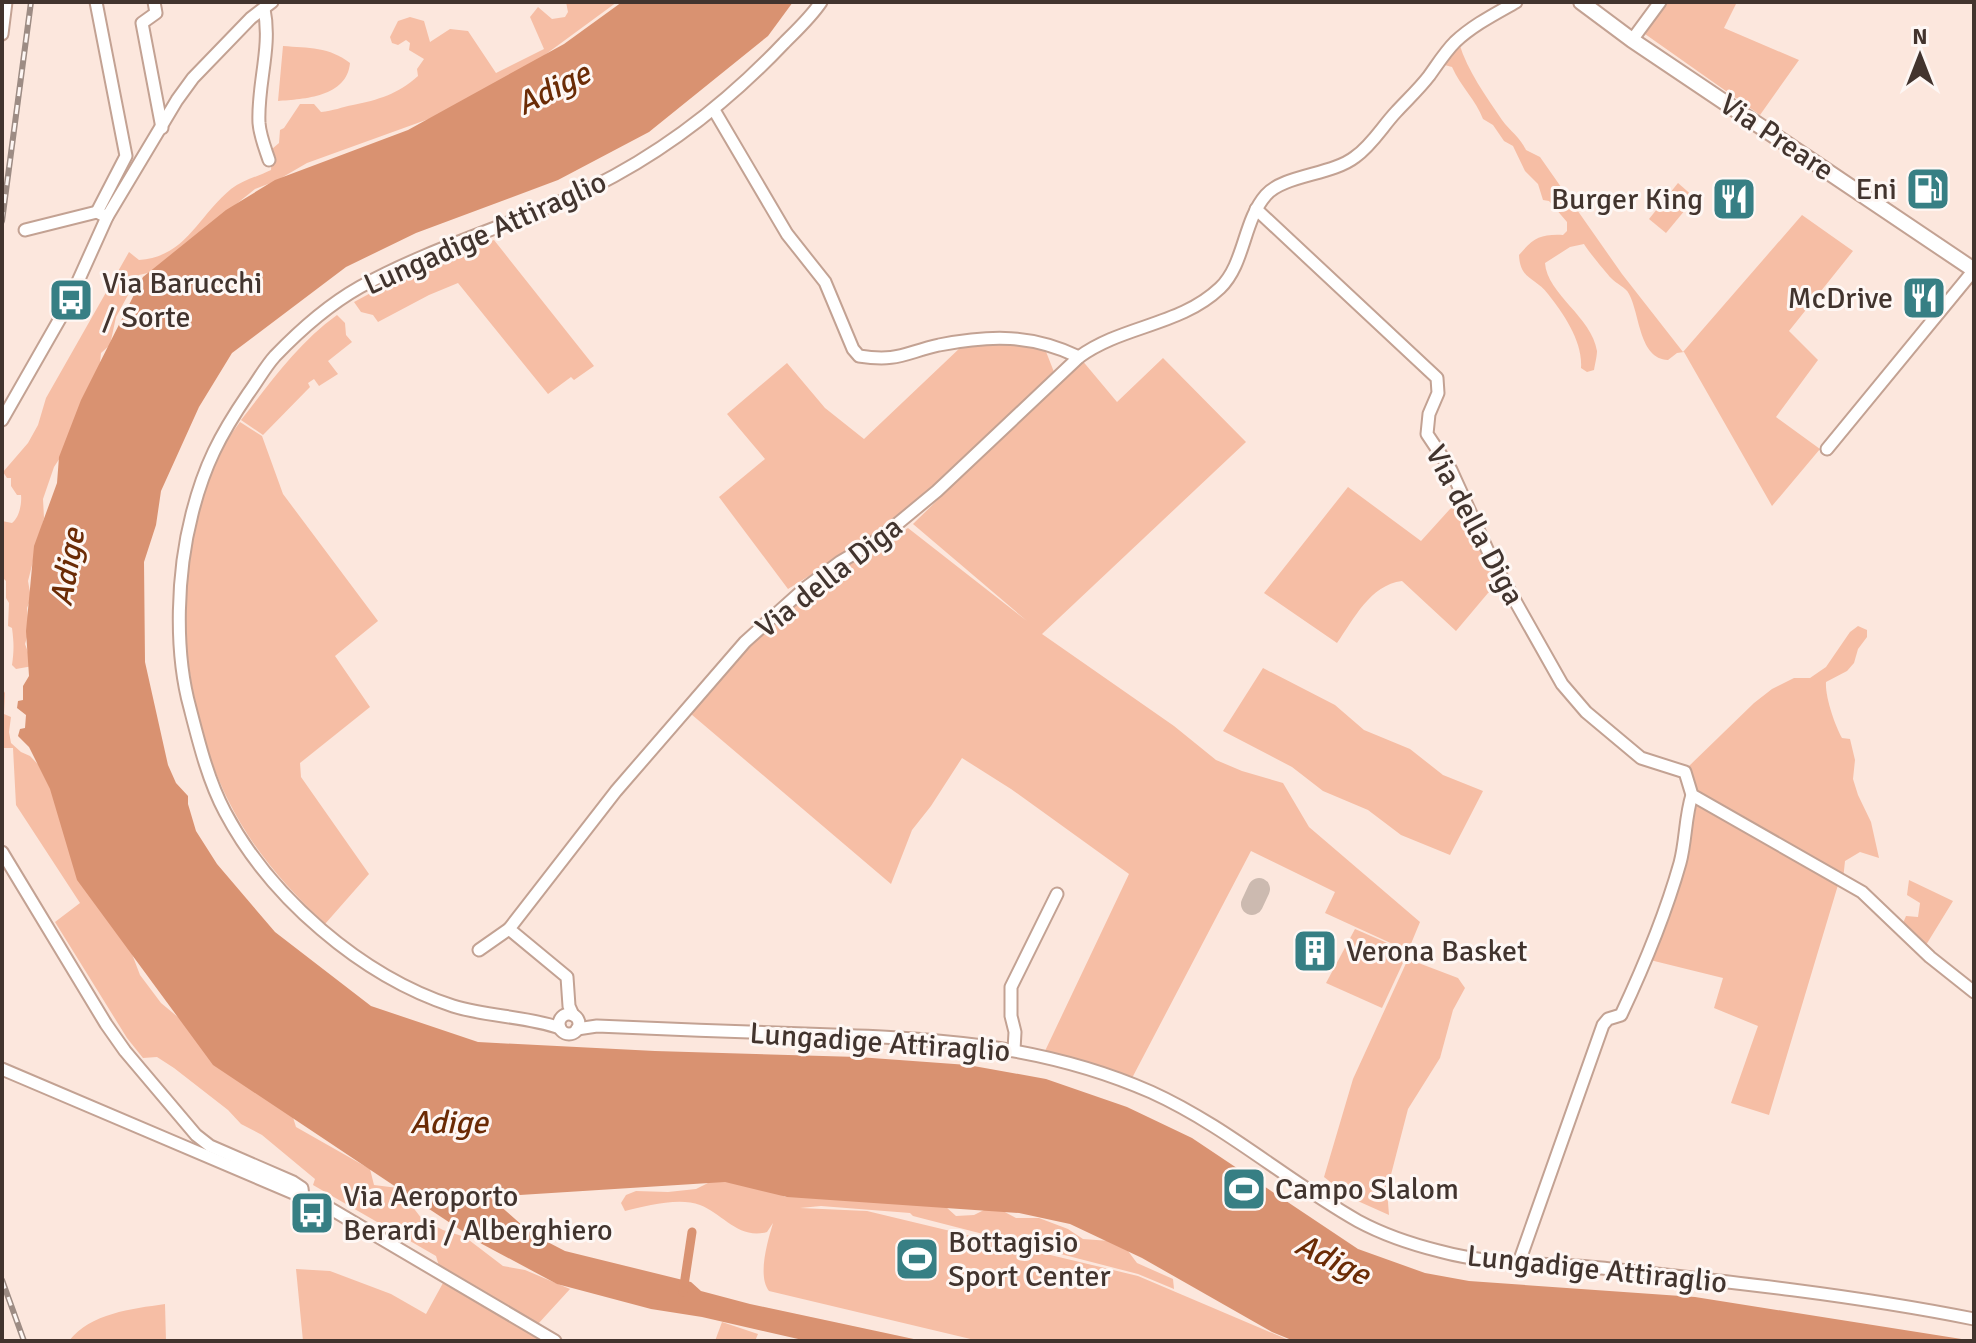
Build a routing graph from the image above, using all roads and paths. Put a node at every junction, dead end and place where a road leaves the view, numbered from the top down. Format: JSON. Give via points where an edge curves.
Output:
{"nodes":[{"id":1,"x":6,"y":2,"type":"edge"},
{"id":2,"x":96,"y":2,"type":"edge"},
{"id":3,"x":154,"y":2,"type":"edge"},
{"id":4,"x":821,"y":2,"type":"edge"},
{"id":5,"x":1516,"y":2,"type":"edge"},
{"id":6,"x":1581,"y":2,"type":"edge"},
{"id":7,"x":1660,"y":2,"type":"edge"},
{"id":8,"x":268,"y":6,"type":"edge"},
{"id":9,"x":2,"y":34,"type":"edge"},
{"id":10,"x":1632,"y":40,"type":"junction"},
{"id":11,"x":714,"y":110,"type":"junction"},
{"id":12,"x":162,"y":128,"type":"junction"},
{"id":13,"x":269,"y":160,"type":"dead end"},
{"id":14,"x":1256,"y":209,"type":"junction"},
{"id":15,"x":102,"y":215,"type":"junction"},
{"id":16,"x":25,"y":230,"type":"dead end"},
{"id":17,"x":1974,"y":270,"type":"edge"},
{"id":18,"x":1079,"y":357,"type":"junction"},
{"id":19,"x":2,"y":420,"type":"edge"},
{"id":20,"x":1827,"y":449,"type":"dead end"},
{"id":21,"x":1692,"y":795,"type":"junction"},
{"id":22,"x":2,"y":852,"type":"edge"},
{"id":23,"x":1057,"y":894,"type":"dead end"},
{"id":24,"x":509,"y":929,"type":"junction"},
{"id":25,"x":479,"y":950,"type":"dead end"},
{"id":26,"x":1974,"y":992,"type":"edge"},
{"id":27,"x":569,"y":1023,"type":"junction"},
{"id":28,"x":1014,"y":1050,"type":"junction"},
{"id":29,"x":2,"y":1069,"type":"edge"},
{"id":30,"x":303,"y":1197,"type":"junction"},
{"id":31,"x":1518,"y":1265,"type":"junction"},
{"id":32,"x":1974,"y":1319,"type":"edge"},
{"id":33,"x":555,"y":1341,"type":"edge"}],
"edges":[{"from":1,"to":9,"type":"street"},
{"from":2,"to":15,"type":"street","via":[[126,156]]},
{"from":3,"to":12,"type":"street","via":[[156,13],[142,23]]},
{"from":4,"to":11,"type":"street","name":"Lungadige Attiraglio"},
{"from":5,"to":14,"type":"street","name":"Via della Diga","via":[[1453,43],[1353,159],[1283,182]]},
{"from":6,"to":10,"type":"main road","name":"Via Preare"},
{"from":7,"to":10,"type":"street"},
{"from":8,"to":12,"type":"street","via":[[193,78]]},
{"from":8,"to":13,"type":"street","via":[[259,122]]},
{"from":10,"to":17,"type":"main road","name":"Via Preare"},
{"from":11,"to":18,"type":"street","via":[[787,234],[825,282],[859,356],[895,359],[937,346],[1015,337]]},
{"from":11,"to":27,"type":"street","name":"Lungadige Attiraglio","via":[[625,170],[358,288],[314,321],[273,358],[221,433],[186,537],[180,584],[186,695],[223,810],[256,862],[346,950],[414,991],[498,1017]]},
{"from":12,"to":15,"type":"street"},
{"from":14,"to":18,"type":"street","name":"Via della Diga","via":[[1223,286],[1198,306],[1097,344]]},
{"from":14,"to":21,"type":"street","name":"Via della Diga","via":[[1437,378],[1427,434],[1451,470],[1492,560],[1562,684],[1586,712],[1641,758],[1685,772]]},
{"from":15,"to":16,"type":"street"},
{"from":15,"to":19,"type":"street","via":[[66,308]]},
{"from":17,"to":20,"type":"street","name":"Via Preare"},
{"from":18,"to":24,"type":"street","name":"Via della Diga","via":[[926,501],[804,589],[745,642],[616,791]]},
{"from":21,"to":26,"type":"street","name":"Via della Diga","via":[[1862,892]]},
{"from":21,"to":31,"type":"street","via":[[1681,859],[1655,939],[1621,1015],[1603,1025]]},
{"from":22,"to":30,"type":"street","via":[[106,1024],[196,1135],[293,1182],[302,1188]]},
{"from":23,"to":28,"type":"street","via":[[1011,987]]},
{"from":24,"to":25,"type":"street","name":"Via della Diga"},
{"from":24,"to":27,"type":"street","via":[[567,977]]},
{"from":27,"to":28,"type":"street","name":"Lungadige Attiraglio","via":[[919,1038]]},
{"from":28,"to":31,"type":"street","name":"Lungadige Attiraglio","via":[[1153,1093],[1226,1133],[1358,1221],[1399,1240]]},
{"from":29,"to":30,"type":"street"},
{"from":30,"to":33,"type":"street"},
{"from":31,"to":32,"type":"street","name":"Lungadige Attiraglio","via":[[1604,1268],[1819,1293]]}]}
